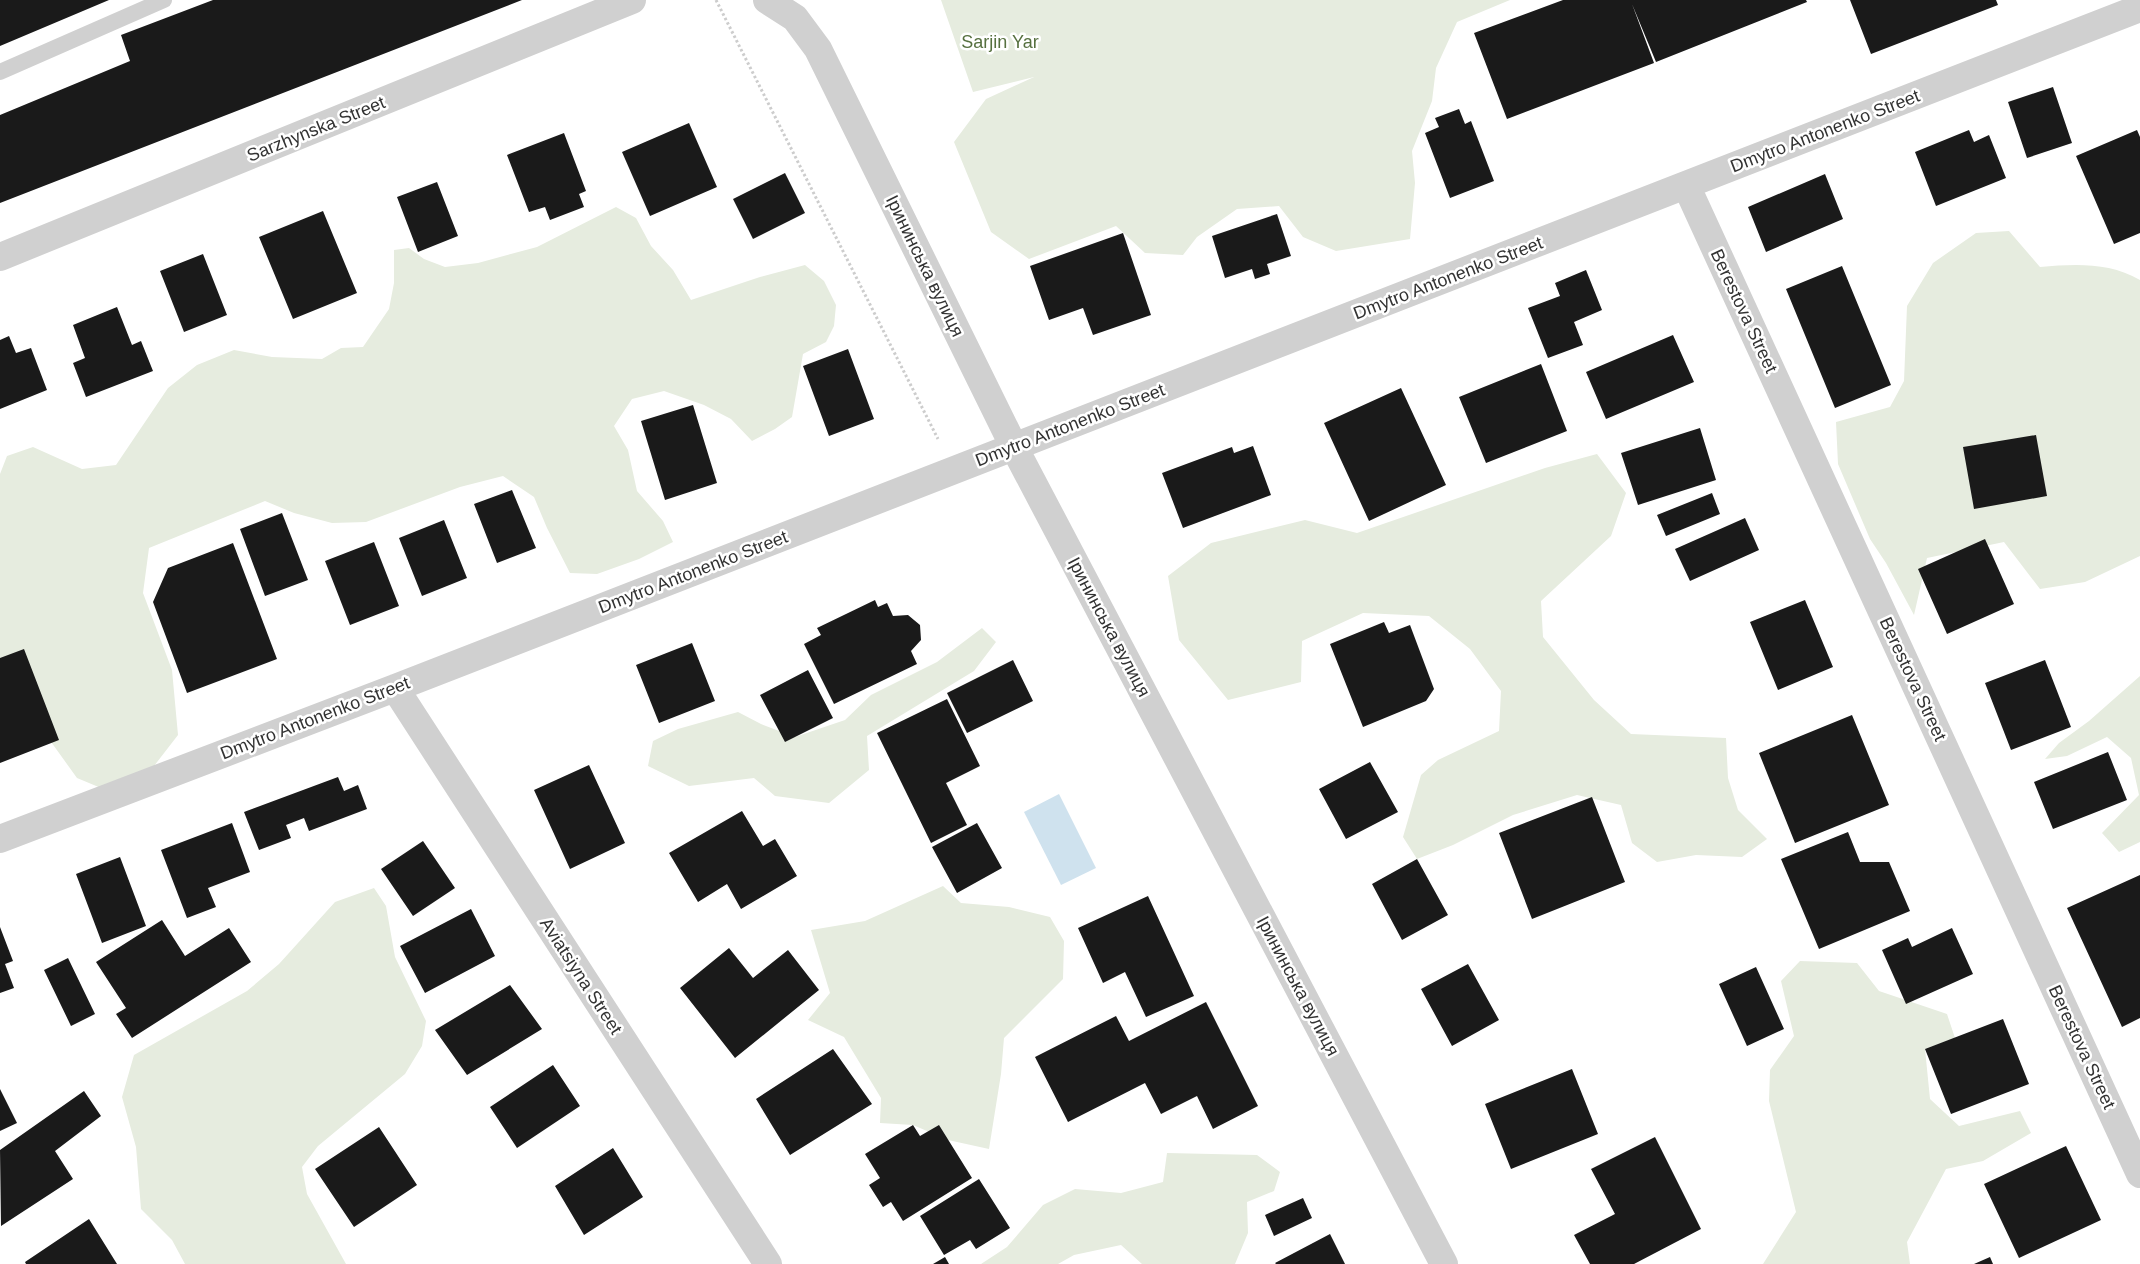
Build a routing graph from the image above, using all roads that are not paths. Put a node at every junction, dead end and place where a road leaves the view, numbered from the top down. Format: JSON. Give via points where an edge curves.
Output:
{"nodes":[{"id":1,"x":164,"y":0,"type":"edge"},
{"id":2,"x":632,"y":0,"type":"edge"},
{"id":3,"x":766,"y":0,"type":"edge"},
{"id":4,"x":2140,"y":8,"type":"edge"},
{"id":5,"x":0,"y":72,"type":"edge"},
{"id":6,"x":1686,"y":185,"type":"junction"},
{"id":7,"x":0,"y":257,"type":"edge"},
{"id":8,"x":1014,"y":447,"type":"junction"},
{"id":9,"x":394,"y":688,"type":"junction"},
{"id":10,"x":0,"y":839,"type":"edge"},
{"id":11,"x":2140,"y":1174,"type":"edge"},
{"id":12,"x":768,"y":1264,"type":"edge"},
{"id":13,"x":1444,"y":1264,"type":"edge"}],
"edges":[{"from":1,"to":5,"type":"lane"},
{"from":2,"to":7,"type":"street","name":"Sarzhynska Street"},
{"from":3,"to":8,"type":"street","name":"Ірининська вулиця","via":[[795,18],[818,49]]},
{"from":4,"to":6,"type":"street","name":"Dmytro Antonenko Street"},
{"from":6,"to":8,"type":"street","name":"Dmytro Antonenko Street"},
{"from":6,"to":11,"type":"street","name":"Berestova Street"},
{"from":8,"to":9,"type":"street","name":"Dmytro Antonenko Street"},
{"from":8,"to":13,"type":"street","name":"Ірининська вулиця"},
{"from":9,"to":10,"type":"street","name":"Dmytro Antonenko Street"},
{"from":9,"to":12,"type":"street","name":"Aviatsiyna Street"}]}
